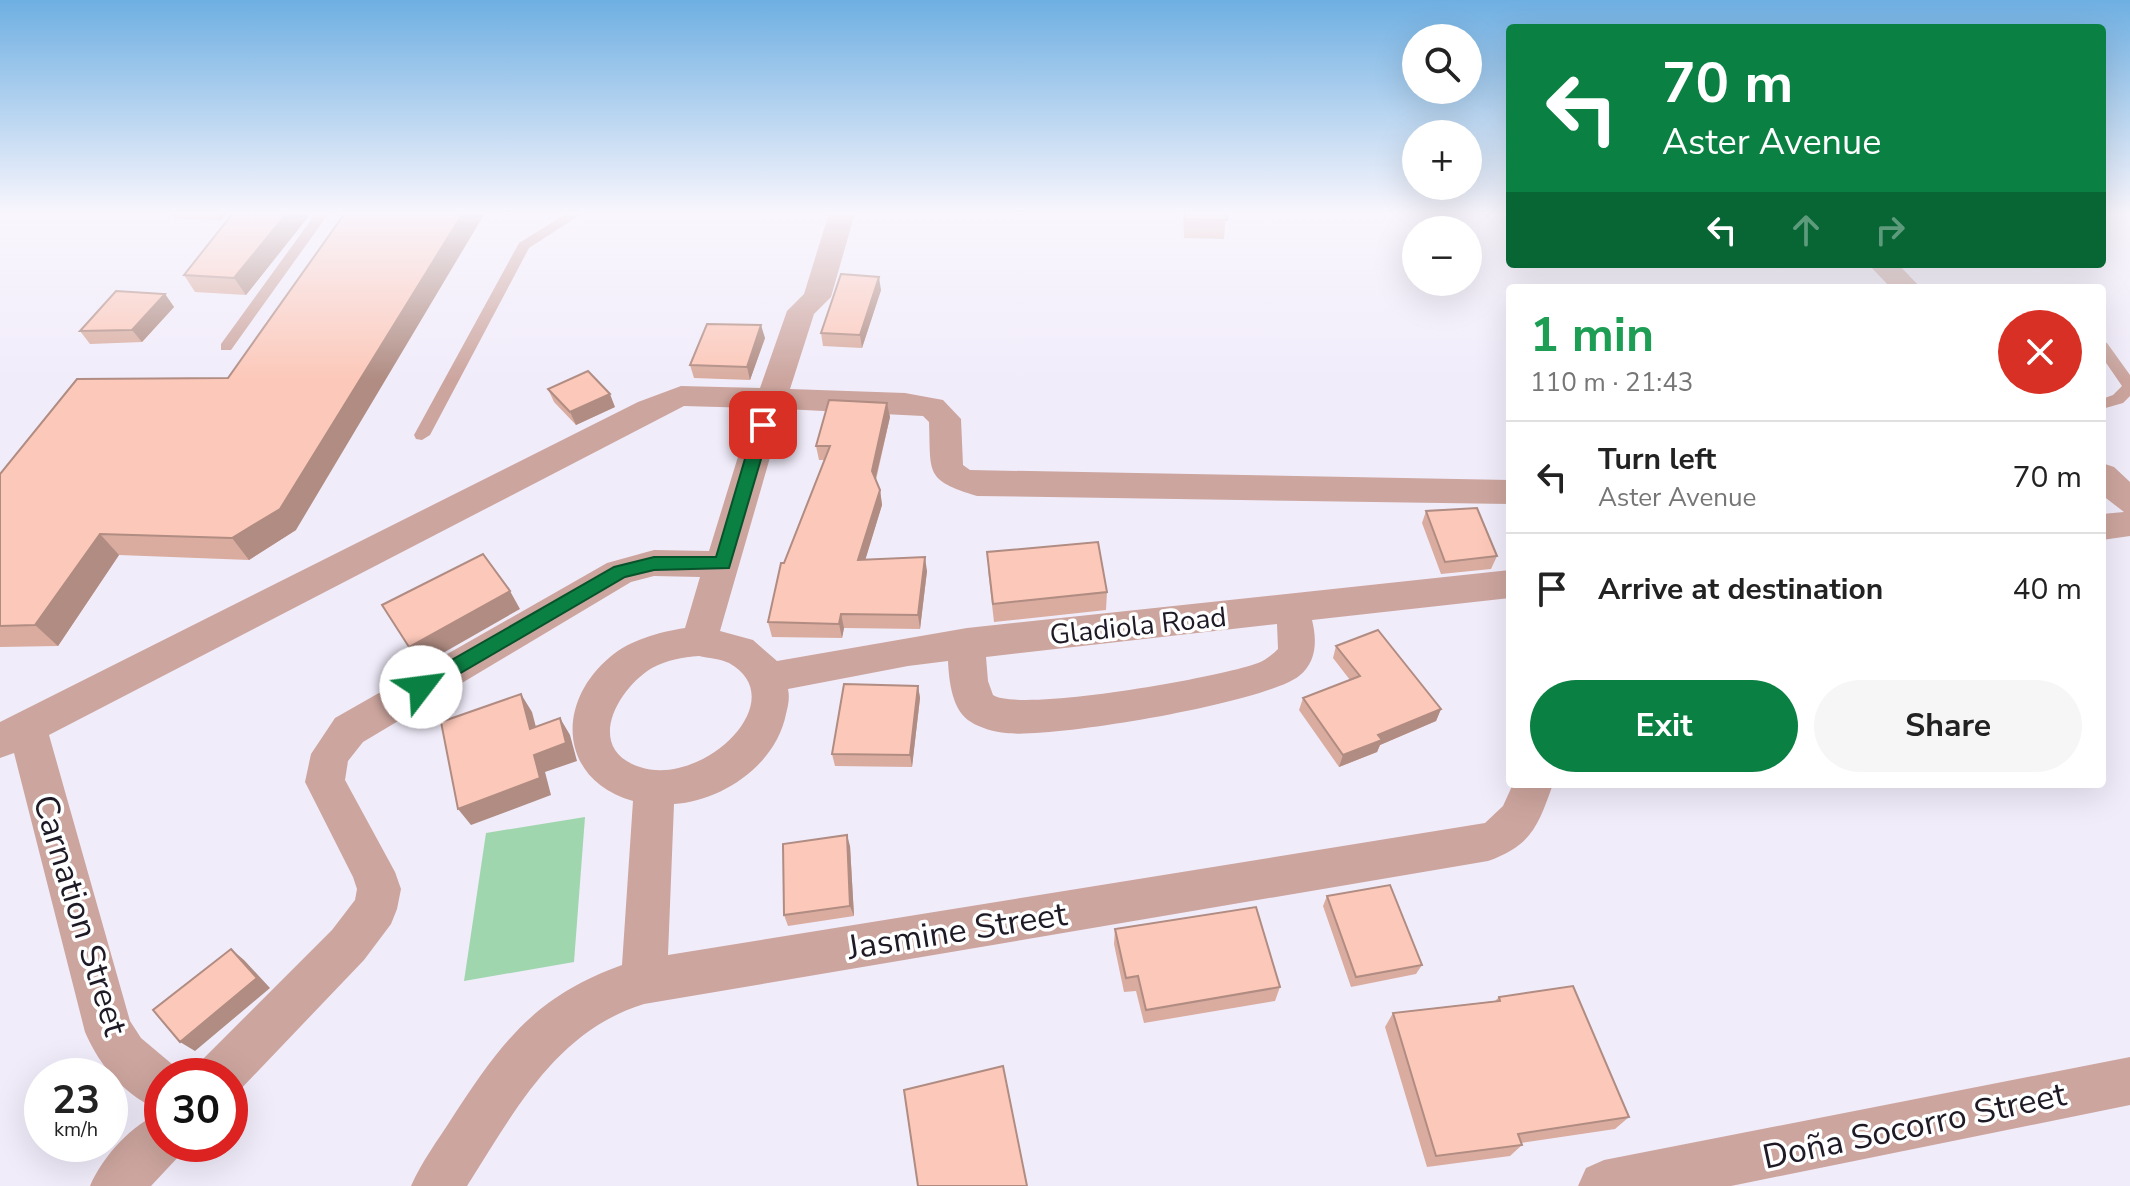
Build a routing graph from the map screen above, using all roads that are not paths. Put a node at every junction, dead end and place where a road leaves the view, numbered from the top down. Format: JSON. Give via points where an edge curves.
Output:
{"nodes":[{"id":1,"x":283,"y":268,"type":"edge"},
{"id":2,"x":512,"y":268,"type":"edge"},
{"id":3,"x":815,"y":268,"type":"edge"},
{"id":4,"x":1887,"y":268,"type":"edge"},
{"id":5,"x":1903,"y":284,"type":"edge"},
{"id":6,"x":226,"y":347,"type":"dead end"},
{"id":7,"x":2106,"y":352,"type":"edge"},
{"id":8,"x":2130,"y":387,"type":"edge"},
{"id":9,"x":772,"y":398,"type":"junction"},
{"id":10,"x":2106,"y":403,"type":"edge"},
{"id":11,"x":422,"y":435,"type":"dead end"},
{"id":12,"x":2106,"y":479,"type":"edge"},
{"id":13,"x":1506,"y":492,"type":"edge"},
{"id":14,"x":2130,"y":502,"type":"edge"},
{"id":15,"x":2130,"y":524,"type":"edge"},
{"id":16,"x":2106,"y":527,"type":"edge"},
{"id":17,"x":723,"y":564,"type":"junction"},
{"id":18,"x":1506,"y":584,"type":"edge"},
{"id":19,"x":1291,"y":608,"type":"junction"},
{"id":20,"x":699,"y":641,"type":"junction"},
{"id":21,"x":967,"y":643,"type":"junction"},
{"id":22,"x":767,"y":678,"type":"junction"},
{"id":23,"x":13,"y":734,"type":"edge"},
{"id":24,"x":654,"y":788,"type":"junction"},
{"id":25,"x":1531,"y":788,"type":"edge"},
{"id":26,"x":644,"y":981,"type":"junction"},
{"id":27,"x":238,"y":1058,"type":"edge"},
{"id":28,"x":144,"y":1072,"type":"edge"},
{"id":29,"x":2130,"y":1081,"type":"edge"},
{"id":30,"x":144,"y":1156,"type":"edge"},
{"id":31,"x":1627,"y":1184,"type":"edge"},
{"id":32,"x":116,"y":1186,"type":"edge"},
{"id":33,"x":437,"y":1186,"type":"edge"}],
"edges":[{"from":1,"to":6,"type":"lane"},
{"from":2,"to":11,"type":"lane"},
{"from":3,"to":9,"type":"street","via":[[817,297],[801,311]]},
{"from":4,"to":5,"type":"street"},
{"from":7,"to":8,"type":"lane"},
{"from":8,"to":10,"type":"lane"},
{"from":9,"to":13,"type":"street","via":[[932,407],[945,419],[947,469],[977,484]]},
{"from":9,"to":17,"type":"street"},
{"from":9,"to":23,"type":"street","via":[[703,395],[667,400]]},
{"from":12,"to":14,"type":"street"},
{"from":15,"to":16,"type":"street"},
{"from":17,"to":20,"type":"street"},
{"from":17,"to":27,"type":"street","via":[[654,563],[620,572],[349,730],[330,754],[325,782],[373,872],[379,889],[375,909],[348,945]]},
{"from":18,"to":19,"type":"street","name":"Gladiola Road"},
{"from":19,"to":21,"type":"street","name":"Gladiola Road"},
{"from":19,"to":21,"type":"street","via":[[1300,642],[1285,668],[1262,678],[1062,715],[1026,718],[986,712],[969,687]]},
{"from":20,"to":22,"type":"street","via":[[741,651]]},
{"from":20,"to":24,"type":"street","via":[[667,645],[635,659],[607,683],[592,713],[591,743],[606,769],[619,779]]},
{"from":21,"to":22,"type":"street","name":"Gladiola Road"},
{"from":22,"to":24,"type":"street","via":[[768,719],[753,747],[725,770],[690,785]]},
{"from":23,"to":28,"type":"street","name":"Carnation Street","via":[[109,1032]]},
{"from":24,"to":26,"type":"street"},
{"from":25,"to":26,"type":"street","name":"Jasmine Street","via":[[1507,836],[1488,842]]},
{"from":26,"to":33,"type":"street","name":"Jasmine Street","via":[[610,991],[560,1020],[509,1080]]},
{"from":29,"to":31,"type":"street","name":"Doña Socorro Street"},
{"from":30,"to":32,"type":"street"}]}
